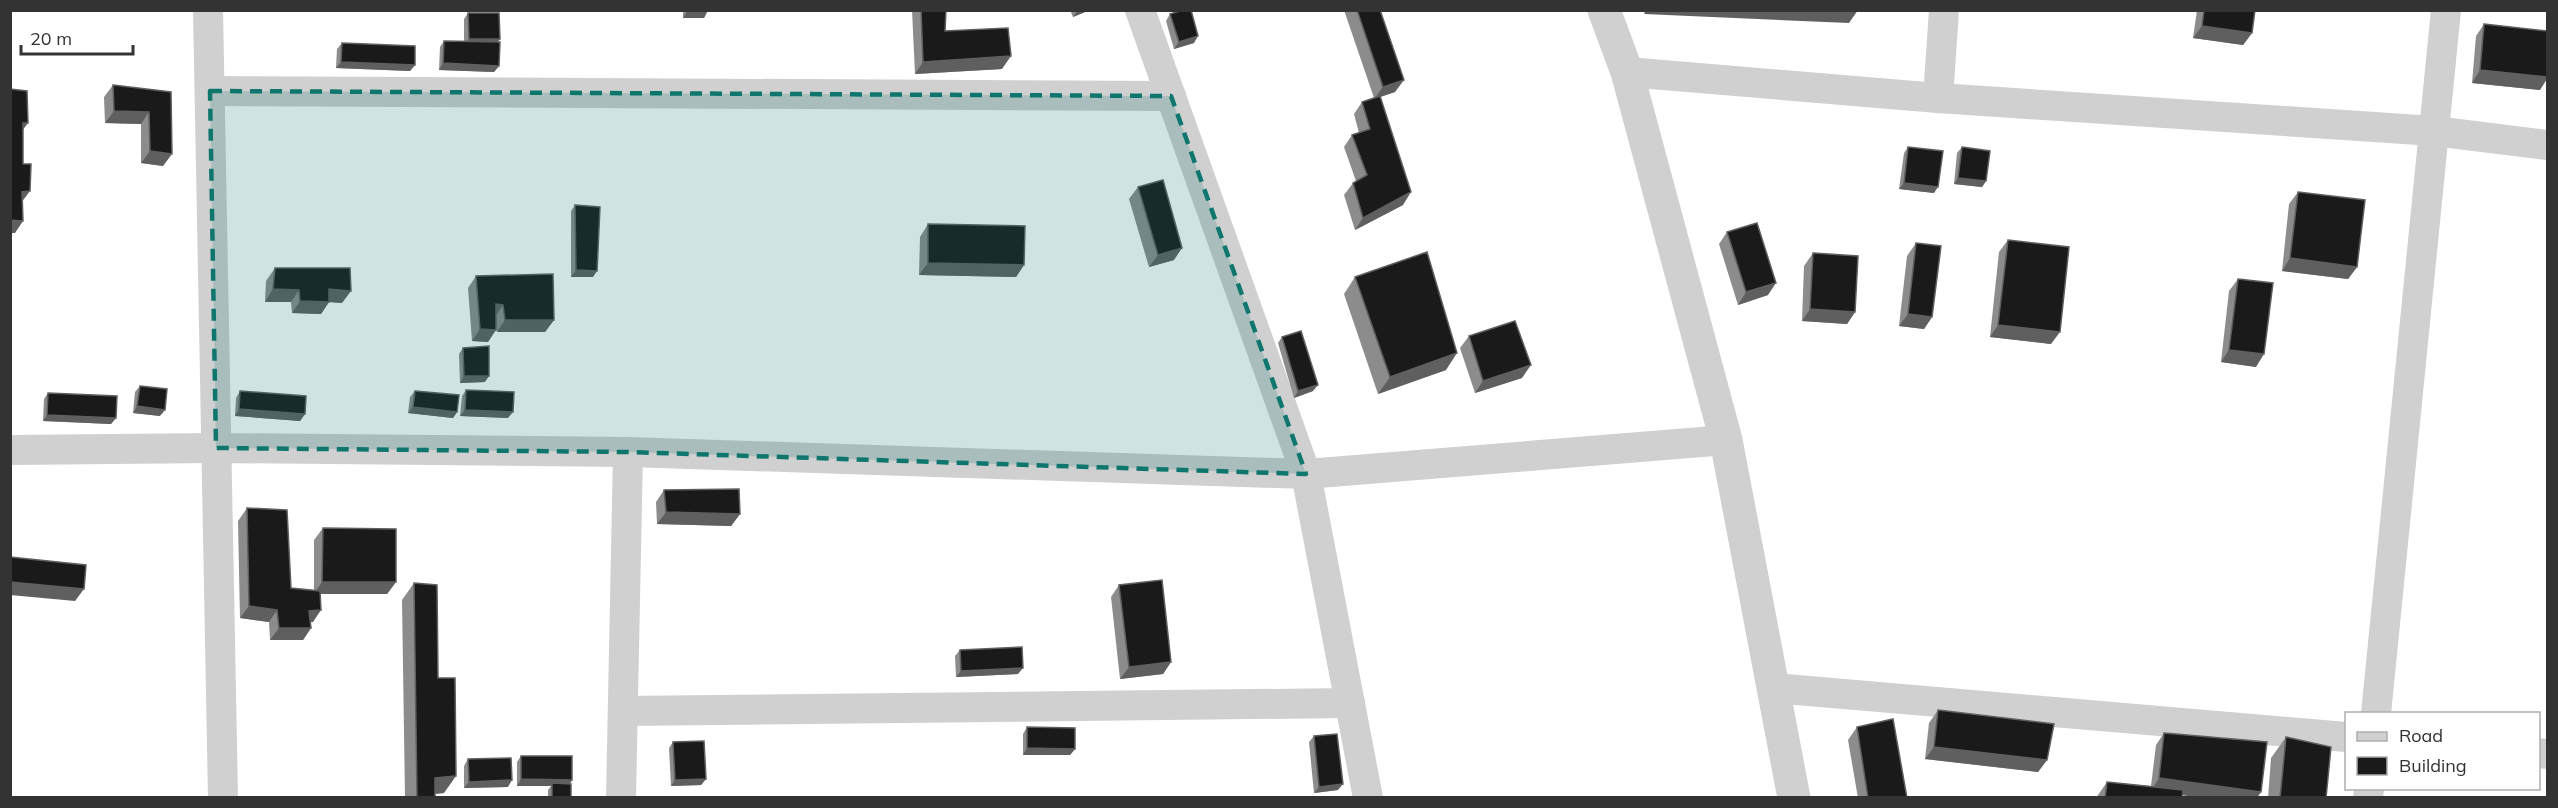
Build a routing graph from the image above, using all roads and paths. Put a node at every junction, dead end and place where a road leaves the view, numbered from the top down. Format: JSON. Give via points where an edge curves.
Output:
{"nodes":[{"id":1,"x":208,"y":10,"type":"edge"},
{"id":2,"x":1140,"y":10,"type":"edge"},
{"id":3,"x":1604,"y":10,"type":"edge"},
{"id":4,"x":1944,"y":10,"type":"edge"},
{"id":5,"x":2446,"y":10,"type":"edge"},
{"id":6,"x":1627,"y":72,"type":"junction"},
{"id":7,"x":210,"y":91,"type":"junction"},
{"id":8,"x":1171,"y":96,"type":"junction"},
{"id":9,"x":1938,"y":98,"type":"junction"},
{"id":10,"x":2434,"y":131,"type":"junction"},
{"id":11,"x":2547,"y":145,"type":"edge"},
{"id":12,"x":1726,"y":440,"type":"junction"},
{"id":13,"x":216,"y":448,"type":"junction"},
{"id":14,"x":10,"y":450,"type":"edge"},
{"id":15,"x":628,"y":452,"type":"junction"},
{"id":16,"x":1306,"y":474,"type":"junction"},
{"id":17,"x":1773,"y":688,"type":"junction"},
{"id":18,"x":1350,"y":703,"type":"junction"},
{"id":19,"x":623,"y":711,"type":"junction"},
{"id":20,"x":2376,"y":712,"type":"edge"},
{"id":21,"x":2345,"y":736,"type":"edge"},
{"id":22,"x":223,"y":798,"type":"edge"},
{"id":23,"x":621,"y":798,"type":"edge"},
{"id":24,"x":1368,"y":798,"type":"edge"},
{"id":25,"x":1794,"y":798,"type":"edge"}],
"edges":[{"from":1,"to":7,"type":"street"},
{"from":2,"to":8,"type":"street"},
{"from":3,"to":6,"type":"street"},
{"from":4,"to":9,"type":"street"},
{"from":5,"to":10,"type":"street"},
{"from":6,"to":9,"type":"street"},
{"from":6,"to":12,"type":"street"},
{"from":7,"to":8,"type":"street"},
{"from":7,"to":13,"type":"street"},
{"from":8,"to":16,"type":"street"},
{"from":9,"to":10,"type":"street"},
{"from":10,"to":11,"type":"street"},
{"from":10,"to":20,"type":"street"},
{"from":12,"to":16,"type":"street"},
{"from":12,"to":17,"type":"street"},
{"from":13,"to":14,"type":"street"},
{"from":13,"to":15,"type":"street"},
{"from":13,"to":22,"type":"street"},
{"from":15,"to":16,"type":"street"},
{"from":15,"to":19,"type":"street"},
{"from":16,"to":18,"type":"street"},
{"from":17,"to":21,"type":"street"},
{"from":17,"to":25,"type":"street"},
{"from":18,"to":19,"type":"street"},
{"from":18,"to":24,"type":"street"},
{"from":19,"to":23,"type":"street"}]}
